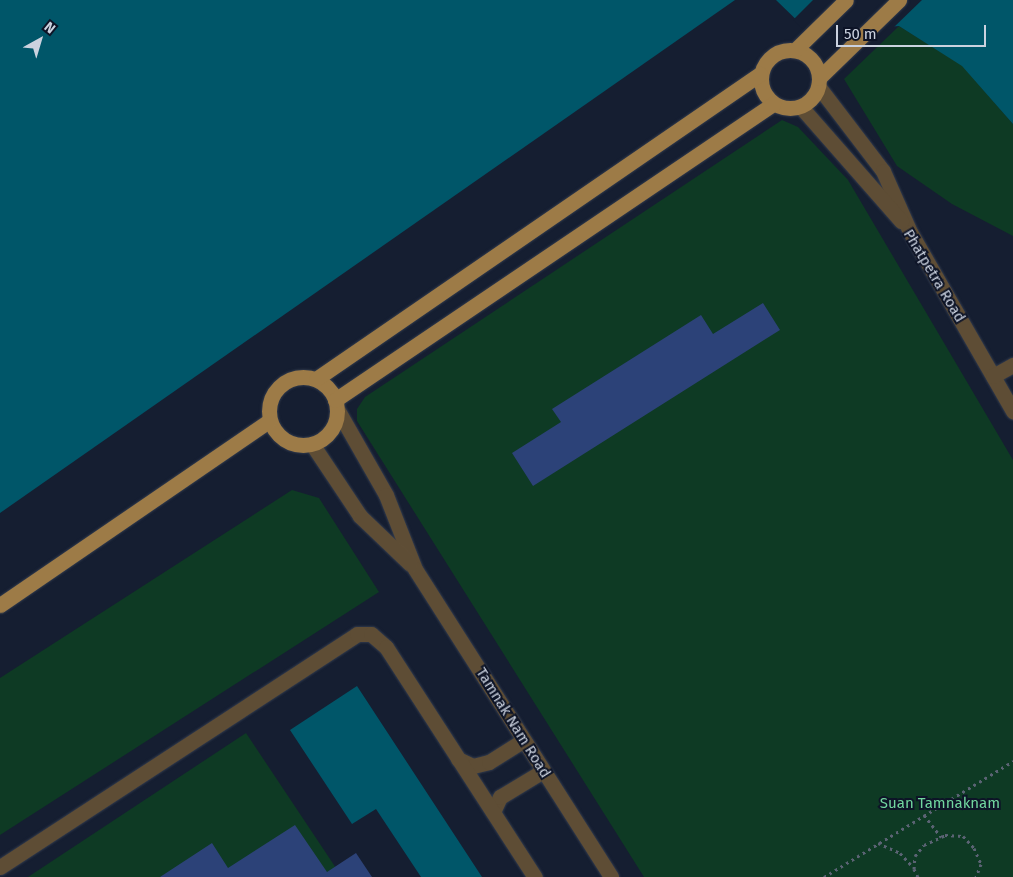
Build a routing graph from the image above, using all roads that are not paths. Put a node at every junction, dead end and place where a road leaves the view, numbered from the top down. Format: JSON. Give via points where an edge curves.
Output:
{"nodes":[{"id":1,"x":846,"y":0,"type":"edge"},
{"id":2,"x":899,"y":0,"type":"edge"},
{"id":3,"x":795,"y":50,"type":"junction"},
{"id":4,"x":760,"y":74,"type":"junction"},
{"id":5,"x":819,"y":82,"type":"junction"},
{"id":6,"x":773,"y":104,"type":"junction"},
{"id":7,"x":801,"y":106,"type":"junction"},
{"id":8,"x":910,"y":232,"type":"junction"},
{"id":9,"x":1013,"y":365,"type":"edge"},
{"id":10,"x":993,"y":376,"type":"junction"},
{"id":11,"x":316,"y":379,"type":"junction"},
{"id":12,"x":336,"y":405,"type":"junction"},
{"id":13,"x":1013,"y":411,"type":"edge"},
{"id":14,"x":270,"y":421,"type":"junction"},
{"id":15,"x":312,"y":444,"type":"junction"},
{"id":16,"x":415,"y":569,"type":"junction"},
{"id":17,"x":0,"y":605,"type":"edge"},
{"id":18,"x":524,"y":740,"type":"junction"},
{"id":19,"x":458,"y":759,"type":"junction"},
{"id":20,"x":543,"y":771,"type":"junction"},
{"id":21,"x":493,"y":812,"type":"junction"},
{"id":22,"x":0,"y":867,"type":"edge"},
{"id":23,"x":535,"y":877,"type":"edge"},
{"id":24,"x":611,"y":877,"type":"edge"}],
"edges":[{"from":1,"to":3,"type":"main road"},
{"from":2,"to":5,"type":"main road"},
{"from":3,"to":4,"type":"main road","via":[[786,50],[769,58]]},
{"from":3,"to":5,"type":"main road","via":[[814,63]]},
{"from":4,"to":6,"type":"main road","via":[[765,96]]},
{"from":4,"to":11,"type":"main road"},
{"from":5,"to":7,"type":"main road","via":[[812,98]]},
{"from":5,"to":8,"type":"street","via":[[884,171]]},
{"from":6,"to":7,"type":"main road","via":[[782,108]]},
{"from":6,"to":12,"type":"main road"},
{"from":7,"to":8,"type":"street","name":"Phatpetra Road"},
{"from":8,"to":10,"type":"street","name":"Phatpetra Road"},
{"from":9,"to":10,"type":"street"},
{"from":10,"to":13,"type":"street","name":"Phatpetra Road"},
{"from":11,"to":12,"type":"main road","via":[[325,385]]},
{"from":11,"to":14,"type":"main road","via":[[294,377],[284,382],[270,399]]},
{"from":12,"to":15,"type":"main road","via":[[331,431]]},
{"from":12,"to":16,"type":"street","name":"Tamnak Nam Road","via":[[386,495]]},
{"from":14,"to":15,"type":"main road","via":[[286,441]]},
{"from":14,"to":17,"type":"main road"},
{"from":15,"to":16,"type":"street","name":"Tamnak Nam Road","via":[[360,516]]},
{"from":16,"to":18,"type":"street","name":"Tamnak Nam Road"},
{"from":18,"to":19,"type":"street","via":[[489,762],[473,766]]},
{"from":18,"to":20,"type":"street","name":"Tamnak Nam Road"},
{"from":19,"to":21,"type":"street"},
{"from":19,"to":22,"type":"street","via":[[386,647],[371,634],[357,634]]},
{"from":20,"to":21,"type":"street","via":[[500,797]]},
{"from":20,"to":24,"type":"street","name":"Tamnak Nam Road"},
{"from":21,"to":23,"type":"street"}]}
